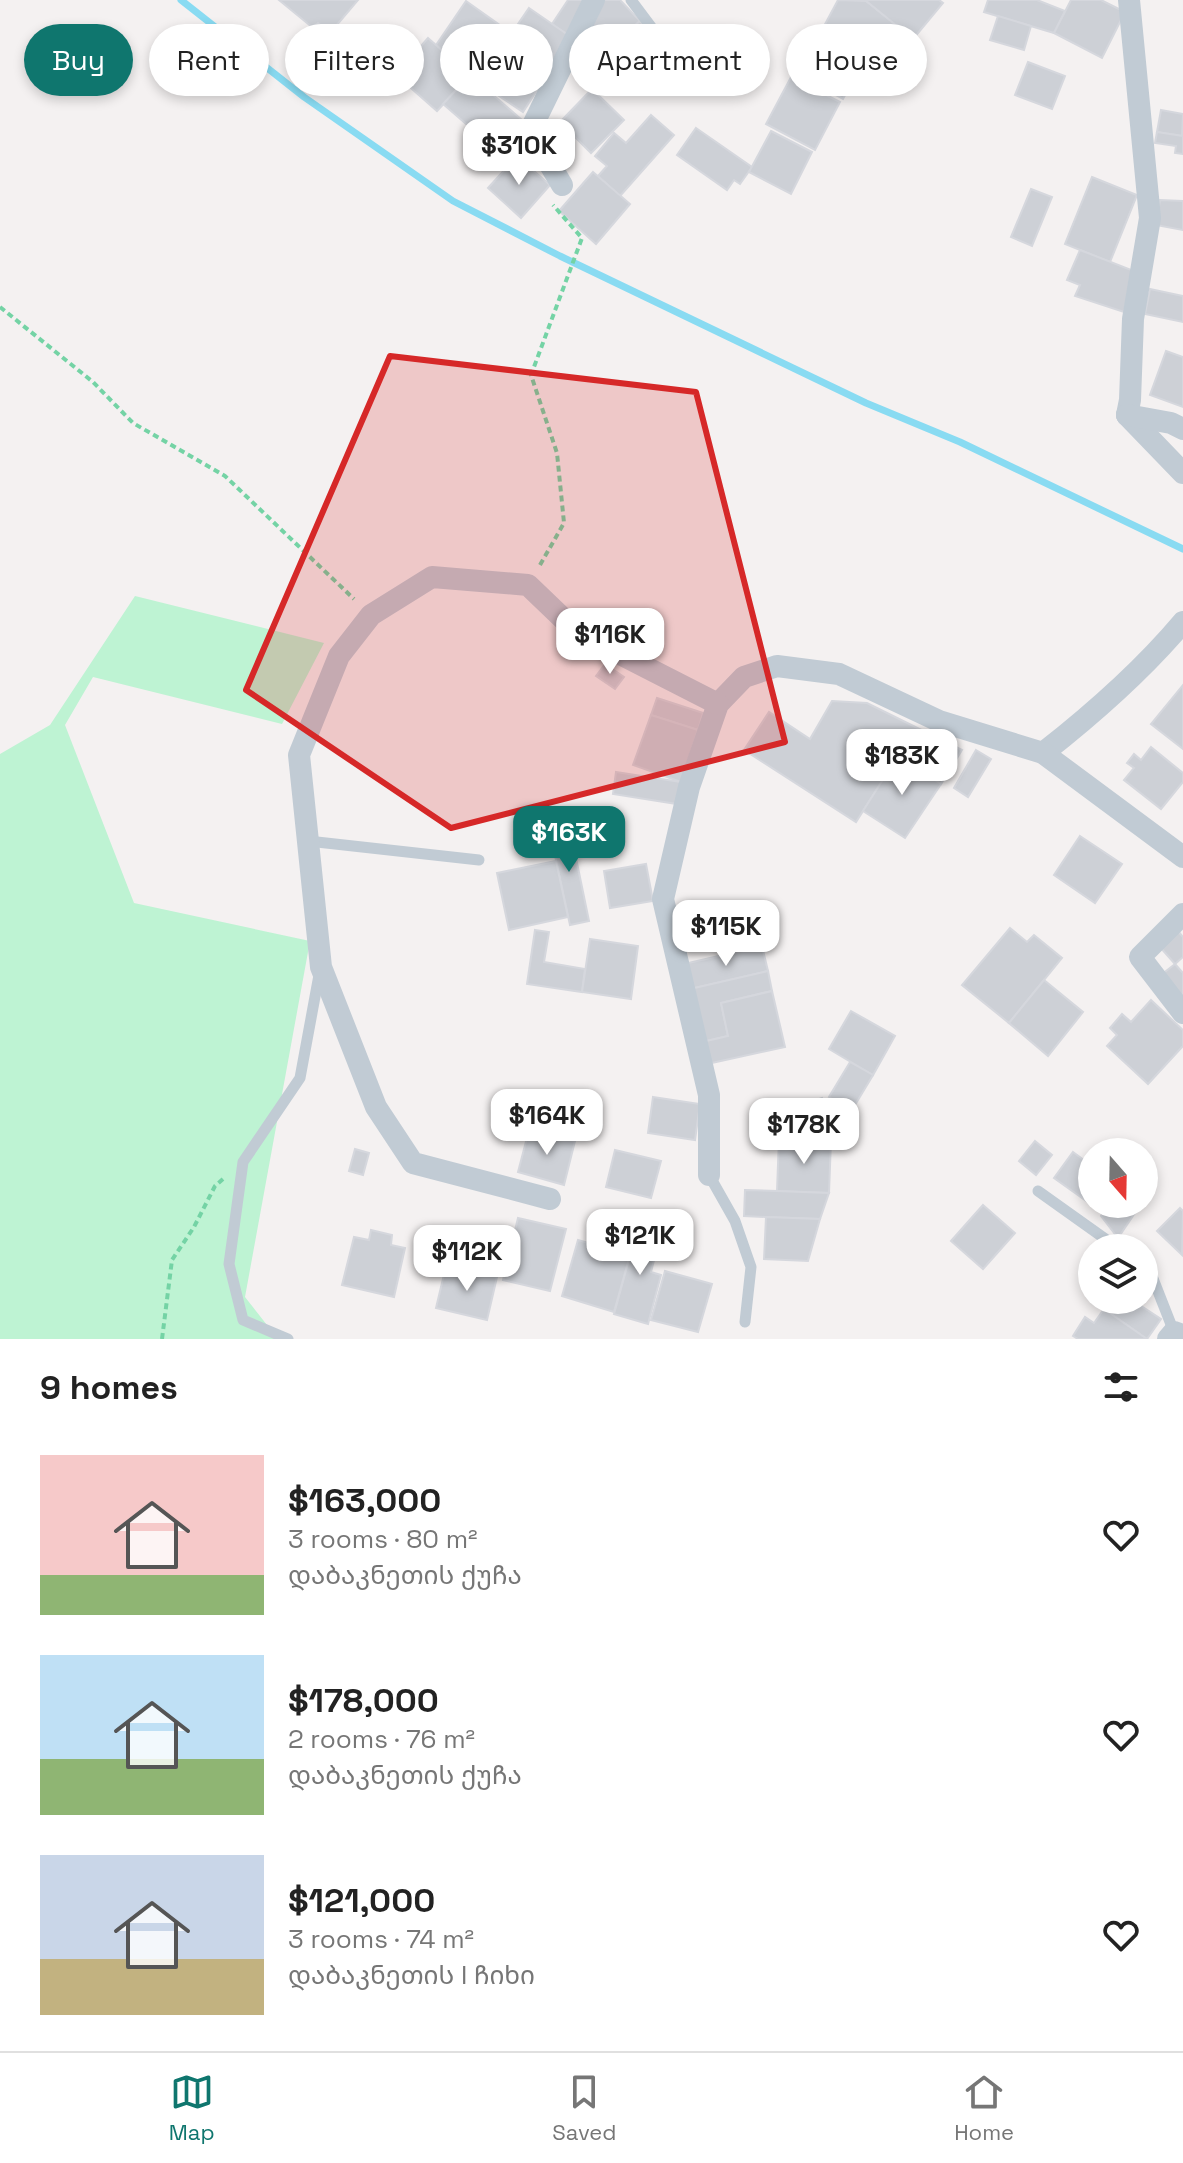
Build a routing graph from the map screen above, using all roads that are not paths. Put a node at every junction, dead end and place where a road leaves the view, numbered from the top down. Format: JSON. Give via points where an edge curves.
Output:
{"nodes":[{"id":1,"x":594,"y":0,"type":"edge"},
{"id":2,"x":631,"y":0,"type":"edge"},
{"id":3,"x":1129,"y":0,"type":"edge"},
{"id":4,"x":649,"y":24,"type":"edge"},
{"id":5,"x":562,"y":185,"type":"road end"},
{"id":6,"x":1127,"y":415,"type":"junction"},
{"id":7,"x":1183,"y":429,"type":"edge"},
{"id":8,"x":1183,"y":473,"type":"edge"},
{"id":9,"x":1183,"y":622,"type":"edge"},
{"id":10,"x":718,"y":704,"type":"junction"},
{"id":11,"x":1043,"y":753,"type":"junction"},
{"id":12,"x":308,"y":841,"type":"junction"},
{"id":13,"x":1183,"y":857,"type":"edge"},
{"id":14,"x":479,"y":860,"type":"dead end"},
{"id":15,"x":1183,"y":914,"type":"edge"},
{"id":16,"x":321,"y":967,"type":"junction"},
{"id":17,"x":1183,"y":1013,"type":"edge"},
{"id":18,"x":709,"y":1175,"type":"joint"},
{"id":19,"x":1038,"y":1191,"type":"dead end"},
{"id":20,"x":550,"y":1199,"type":"dead end"},
{"id":21,"x":1098,"y":1234,"type":"edge"},
{"id":22,"x":1158,"y":1291,"type":"edge"},
{"id":23,"x":745,"y":1322,"type":"dead end"},
{"id":24,"x":1175,"y":1335,"type":"edge"},
{"id":25,"x":288,"y":1339,"type":"edge"}],
"edges":[{"from":1,"to":5,"type":"street","via":[[530,131]]},
{"from":2,"to":4,"type":"lane"},
{"from":3,"to":6,"type":"street","via":[[1150,218],[1133,319]]},
{"from":6,"to":7,"type":"street"},
{"from":6,"to":8,"type":"street"},
{"from":9,"to":11,"type":"street","via":[[1097,711]]},
{"from":10,"to":11,"type":"street","via":[[744,677],[777,666],[839,674],[939,721]]},
{"from":10,"to":12,"type":"street","via":[[577,632],[528,585],[432,577],[371,615],[339,656],[299,755]]},
{"from":10,"to":18,"type":"street","via":[[689,787],[663,899],[709,1095]]},
{"from":11,"to":13,"type":"street"},
{"from":12,"to":14,"type":"lane"},
{"from":12,"to":16,"type":"street"},
{"from":15,"to":17,"type":"street","via":[[1140,957]]},
{"from":16,"to":20,"type":"street","via":[[376,1107],[413,1163]]},
{"from":16,"to":25,"type":"lane","via":[[300,1078],[243,1162],[229,1264],[243,1320]]},
{"from":18,"to":23,"type":"lane","via":[[735,1221],[751,1267]]},
{"from":19,"to":21,"type":"lane"},
{"from":22,"to":24,"type":"lane"}]}
